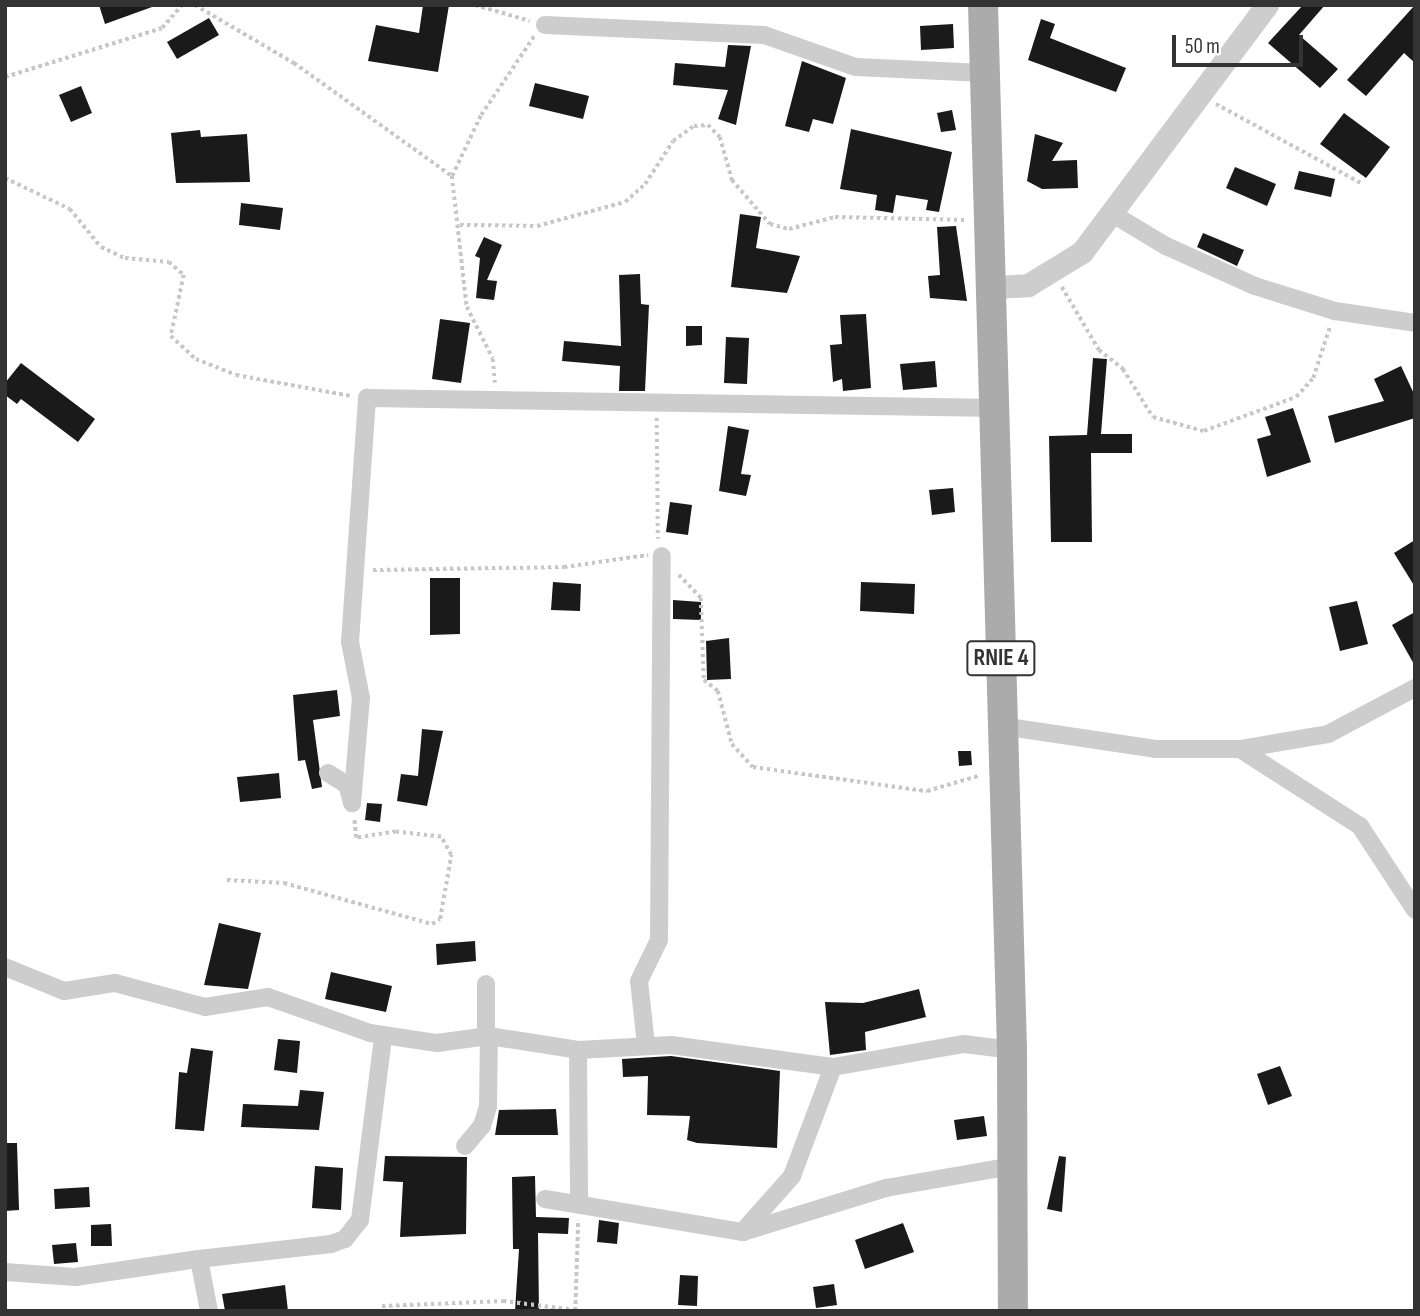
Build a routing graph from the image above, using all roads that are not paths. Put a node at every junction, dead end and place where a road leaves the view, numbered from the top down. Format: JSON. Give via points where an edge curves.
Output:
{"nodes":[{"id":1,"x":983,"y":5,"type":"edge"},
{"id":2,"x":1268,"y":5,"type":"edge"},
{"id":3,"x":545,"y":25,"type":"road end"},
{"id":4,"x":984,"y":73,"type":"junction"},
{"id":5,"x":1111,"y":213,"type":"junction"},
{"id":6,"x":994,"y":286,"type":"junction"},
{"id":7,"x":1415,"y":323,"type":"edge"},
{"id":8,"x":996,"y":408,"type":"junction"},
{"id":9,"x":662,"y":555,"type":"road end"},
{"id":10,"x":1415,"y":688,"type":"edge"},
{"id":11,"x":1002,"y":726,"type":"junction"},
{"id":12,"x":1240,"y":749,"type":"junction"},
{"id":13,"x":328,"y":773,"type":"dead end"},
{"id":14,"x":1415,"y":910,"type":"edge"},
{"id":15,"x":5,"y":967,"type":"edge"},
{"id":16,"x":486,"y":984,"type":"dead end"},
{"id":17,"x":488,"y":1036,"type":"junction"},
{"id":18,"x":383,"y":1037,"type":"junction"},
{"id":19,"x":646,"y":1045,"type":"junction"},
{"id":20,"x":578,"y":1050,"type":"junction"},
{"id":21,"x":1012,"y":1050,"type":"junction"},
{"id":22,"x":833,"y":1067,"type":"junction"},
{"id":23,"x":465,"y":1146,"type":"dead end"},
{"id":24,"x":1012,"y":1166,"type":"junction"},
{"id":25,"x":545,"y":1199,"type":"dead end"},
{"id":26,"x":579,"y":1204,"type":"junction"},
{"id":27,"x":743,"y":1232,"type":"junction"},
{"id":28,"x":199,"y":1259,"type":"junction"},
{"id":29,"x":5,"y":1272,"type":"edge"},
{"id":30,"x":209,"y":1311,"type":"edge"},
{"id":31,"x":1013,"y":1311,"type":"edge"}],
"edges":[{"from":1,"to":4,"type":"main road","number":"RNIE 4"},
{"from":2,"to":5,"type":"street"},
{"from":3,"to":4,"type":"street","via":[[764,35],[856,66]]},
{"from":4,"to":6,"type":"main road","number":"RNIE 4"},
{"from":5,"to":6,"type":"street","via":[[1082,252],[1054,275],[1028,285]]},
{"from":5,"to":7,"type":"street","via":[[1166,246],[1255,286],[1335,311]]},
{"from":6,"to":8,"type":"main road","number":"RNIE 4"},
{"from":8,"to":11,"type":"main road","number":"RNIE 4"},
{"from":8,"to":13,"type":"street","via":[[367,398],[353,569],[350,656],[361,698],[352,803],[348,785]]},
{"from":9,"to":19,"type":"street","via":[[659,940],[639,981]]},
{"from":10,"to":12,"type":"street","via":[[1328,734]]},
{"from":11,"to":12,"type":"street","via":[[1142,747]]},
{"from":11,"to":21,"type":"main road","number":"RNIE 4"},
{"from":12,"to":14,"type":"street","via":[[1360,826]]},
{"from":15,"to":18,"type":"street","via":[[64,991],[115,983],[205,1007],[268,997]]},
{"from":16,"to":17,"type":"street"},
{"from":17,"to":18,"type":"street","via":[[437,1043]]},
{"from":17,"to":20,"type":"street"},
{"from":17,"to":23,"type":"street","via":[[488,1106],[482,1126]]},
{"from":18,"to":28,"type":"street","via":[[365,1197],[360,1220],[345,1239]]},
{"from":19,"to":20,"type":"street"},
{"from":19,"to":22,"type":"street","via":[[708,1047]]},
{"from":20,"to":26,"type":"street"},
{"from":21,"to":22,"type":"street","via":[[964,1044]]},
{"from":21,"to":24,"type":"main road","number":"RNIE 4"},
{"from":22,"to":27,"type":"street","via":[[792,1176]]},
{"from":24,"to":27,"type":"street","via":[[886,1188]]},
{"from":24,"to":31,"type":"main road","number":"RNIE 4"},
{"from":25,"to":26,"type":"street"},
{"from":26,"to":27,"type":"street"},
{"from":28,"to":29,"type":"street","via":[[75,1277]]},
{"from":28,"to":30,"type":"street"}]}
